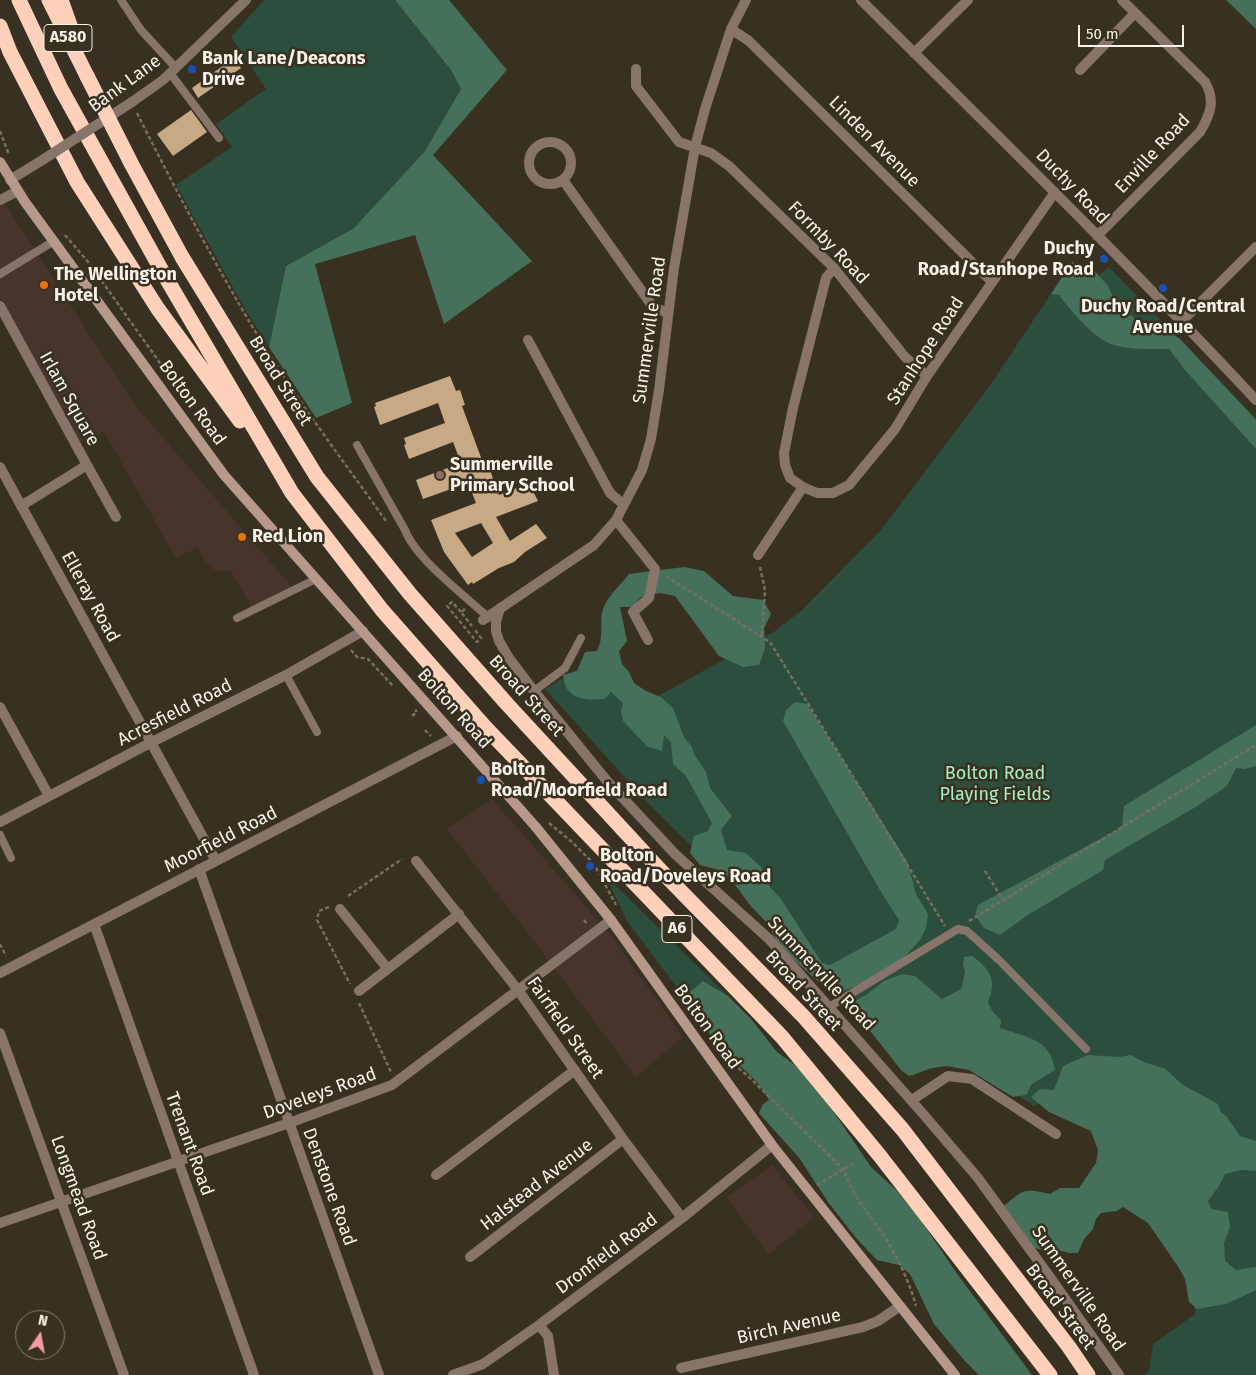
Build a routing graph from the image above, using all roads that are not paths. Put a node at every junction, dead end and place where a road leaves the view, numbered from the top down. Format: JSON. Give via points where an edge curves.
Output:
{"nodes":[{"id":1,"x":19,"y":0,"type":"edge"},
{"id":2,"x":48,"y":0,"type":"edge"},
{"id":3,"x":61,"y":0,"type":"edge"},
{"id":4,"x":121,"y":0,"type":"edge"},
{"id":5,"x":746,"y":0,"type":"edge"},
{"id":6,"x":861,"y":0,"type":"edge"},
{"id":7,"x":968,"y":0,"type":"edge"},
{"id":8,"x":1122,"y":0,"type":"edge"},
{"id":9,"x":241,"y":2,"type":"edge"},
{"id":10,"x":1135,"y":13,"type":"junction"},
{"id":11,"x":0,"y":26,"type":"edge"},
{"id":12,"x":731,"y":29,"type":"junction"},
{"id":13,"x":914,"y":53,"type":"junction"},
{"id":14,"x":636,"y":69,"type":"dead end"},
{"id":15,"x":173,"y":70,"type":"junction"},
{"id":16,"x":1080,"y":70,"type":"dead end"},
{"id":17,"x":87,"y":76,"type":"junction"},
{"id":18,"x":219,"y":138,"type":"dead end"},
{"id":19,"x":695,"y":147,"type":"junction"},
{"id":20,"x":0,"y":162,"type":"edge"},
{"id":21,"x":10,"y":180,"type":"junction"},
{"id":22,"x":563,"y":180,"type":"junction"},
{"id":23,"x":18,"y":191,"type":"junction"},
{"id":24,"x":1055,"y":192,"type":"junction"},
{"id":25,"x":0,"y":200,"type":"edge"},
{"id":26,"x":1097,"y":236,"type":"junction"},
{"id":27,"x":54,"y":241,"type":"junction"},
{"id":28,"x":1256,"y":247,"type":"edge"},
{"id":29,"x":834,"y":268,"type":"junction"},
{"id":30,"x":0,"y":274,"type":"edge"},
{"id":31,"x":992,"y":281,"type":"junction"},
{"id":32,"x":0,"y":306,"type":"edge"},
{"id":33,"x":668,"y":313,"type":"junction"},
{"id":34,"x":1182,"y":321,"type":"junction"},
{"id":35,"x":528,"y":340,"type":"dead end"},
{"id":36,"x":927,"y":376,"type":"junction"},
{"id":37,"x":1256,"y":400,"type":"edge"},
{"id":38,"x":357,"y":445,"type":"dead end"},
{"id":39,"x":87,"y":465,"type":"junction"},
{"id":40,"x":0,"y":467,"type":"edge"},
{"id":41,"x":803,"y":487,"type":"junction"},
{"id":42,"x":292,"y":493,"type":"junction"},
{"id":43,"x":623,"y":504,"type":"junction"},
{"id":44,"x":21,"y":506,"type":"junction"},
{"id":45,"x":116,"y":518,"type":"dead end"},
{"id":46,"x":616,"y":520,"type":"junction"},
{"id":47,"x":758,"y":555,"type":"road end"},
{"id":48,"x":316,"y":579,"type":"junction"},
{"id":49,"x":500,"y":608,"type":"junction"},
{"id":50,"x":237,"y":618,"type":"dead end"},
{"id":51,"x":486,"y":619,"type":"joint"},
{"id":52,"x":363,"y":631,"type":"junction"},
{"id":53,"x":580,"y":638,"type":"dead end"},
{"id":54,"x":648,"y":640,"type":"dead end"},
{"id":55,"x":286,"y":675,"type":"junction"},
{"id":56,"x":534,"y":691,"type":"junction"},
{"id":57,"x":0,"y":707,"type":"edge"},
{"id":58,"x":317,"y":732,"type":"dead end"},
{"id":59,"x":457,"y":736,"type":"junction"},
{"id":60,"x":152,"y":742,"type":"junction"},
{"id":61,"x":49,"y":796,"type":"junction"},
{"id":62,"x":0,"y":822,"type":"edge"},
{"id":63,"x":0,"y":835,"type":"edge"},
{"id":64,"x":11,"y":858,"type":"dead end"},
{"id":65,"x":416,"y":860,"type":"dead end"},
{"id":66,"x":216,"y":861,"type":"junction"},
{"id":67,"x":199,"y":869,"type":"junction"},
{"id":68,"x":340,"y":909,"type":"dead end"},
{"id":69,"x":460,"y":914,"type":"junction"},
{"id":70,"x":611,"y":920,"type":"junction"},
{"id":71,"x":94,"y":924,"type":"junction"},
{"id":72,"x":387,"y":968,"type":"junction"},
{"id":73,"x":0,"y":974,"type":"edge"},
{"id":74,"x":518,"y":990,"type":"junction"},
{"id":75,"x":359,"y":991,"type":"dead end"},
{"id":76,"x":829,"y":1006,"type":"junction"},
{"id":77,"x":0,"y":1033,"type":"edge"},
{"id":78,"x":1086,"y":1048,"type":"dead end"},
{"id":79,"x":575,"y":1070,"type":"junction"},
{"id":80,"x":912,"y":1100,"type":"junction"},
{"id":81,"x":289,"y":1124,"type":"junction"},
{"id":82,"x":1056,"y":1134,"type":"dead end"},
{"id":83,"x":623,"y":1139,"type":"junction"},
{"id":84,"x":772,"y":1145,"type":"junction"},
{"id":85,"x":178,"y":1161,"type":"junction"},
{"id":86,"x":436,"y":1175,"type":"dead end"},
{"id":87,"x":62,"y":1202,"type":"junction"},
{"id":88,"x":682,"y":1218,"type":"junction"},
{"id":89,"x":0,"y":1223,"type":"edge"},
{"id":90,"x":470,"y":1257,"type":"dead end"},
{"id":91,"x":900,"y":1306,"type":"junction"},
{"id":92,"x":539,"y":1325,"type":"junction"},
{"id":93,"x":681,"y":1368,"type":"dead end"},
{"id":94,"x":124,"y":1375,"type":"edge"},
{"id":95,"x":254,"y":1375,"type":"edge"},
{"id":96,"x":379,"y":1375,"type":"edge"},
{"id":97,"x":453,"y":1375,"type":"edge"},
{"id":98,"x":554,"y":1375,"type":"edge"},
{"id":99,"x":955,"y":1375,"type":"edge"},
{"id":100,"x":1050,"y":1375,"type":"edge"},
{"id":101,"x":1088,"y":1375,"type":"edge"},
{"id":102,"x":1119,"y":1375,"type":"edge"}],
"edges":[{"from":1,"to":42,"type":"highway","number":"A580","via":[[61,89],[142,236]]},
{"from":2,"to":17,"type":"highway","name":"Broad Street","number":"A580"},
{"from":3,"to":17,"type":"highway","number":"A6"},
{"from":4,"to":15,"type":"lane"},
{"from":5,"to":12,"type":"street","name":"Summerville Road"},
{"from":6,"to":13,"type":"street","name":"Duchy Road"},
{"from":7,"to":13,"type":"street"},
{"from":8,"to":10,"type":"street","name":"Enville Road"},
{"from":9,"to":15,"type":"street","name":"Bank Lane"},
{"from":10,"to":16,"type":"street"},
{"from":10,"to":26,"type":"street","name":"Enville Road","via":[[1205,82],[1210,93],[1210,111],[1200,132]]},
{"from":11,"to":42,"type":"highway","number":"A6","via":[[10,52],[77,182],[158,309]]},
{"from":12,"to":19,"type":"street","name":"Summerville Road","via":[[704,108]]},
{"from":12,"to":31,"type":"street","name":"Linden Avenue","via":[[749,41]]},
{"from":13,"to":24,"type":"street","name":"Duchy Road"},
{"from":14,"to":19,"type":"street","name":"Formby Road","via":[[636,86],[641,94],[679,142]]},
{"from":15,"to":18,"type":"lane"},
{"from":15,"to":21,"type":"street","name":"Bank Lane","bridge":true,"via":[[132,102]]},
{"from":17,"to":101,"type":"highway","name":"Broad Street","number":"A6","bridge":true,"via":[[182,257],[317,477],[410,594],[507,704],[663,873],[804,1018],[903,1130]]},
{"from":19,"to":29,"type":"street","name":"Formby Road","via":[[711,152],[729,166]]},
{"from":19,"to":33,"type":"street","name":"Summerville Road"},
{"from":20,"to":21,"type":"street","name":"Bolton Road"},
{"from":21,"to":23,"type":"street","name":"Bolton Road"},
{"from":22,"to":22,"type":"street","via":[[571,161],[565,149],[553,143],[534,149],[529,162],[532,175],[550,184]]},
{"from":22,"to":33,"type":"street","via":[[653,307]]},
{"from":23,"to":25,"type":"street"},
{"from":23,"to":27,"type":"street","name":"Bolton Road"},
{"from":24,"to":26,"type":"street","name":"Duchy Road"},
{"from":24,"to":31,"type":"street","name":"Stanhope Road"},
{"from":26,"to":34,"type":"street","name":"Duchy Road"},
{"from":27,"to":30,"type":"lane"},
{"from":27,"to":48,"type":"street","name":"Bolton Road","via":[[224,475]]},
{"from":28,"to":34,"type":"street"},
{"from":29,"to":36,"type":"street","name":"Formby Road","via":[[905,357]]},
{"from":29,"to":41,"type":"street","via":[[826,278],[784,453],[790,478]]},
{"from":31,"to":36,"type":"street","name":"Stanhope Road"},
{"from":32,"to":39,"type":"street","name":"Irlam Square"},
{"from":33,"to":43,"type":"street","name":"Summerville Road","via":[[651,439],[642,470]]},
{"from":34,"to":37,"type":"street","name":"Duchy Road"},
{"from":35,"to":43,"type":"street","via":[[610,493]]},
{"from":36,"to":41,"type":"street","name":"Stanhope Road","via":[[895,429],[849,485],[833,493],[817,494]]},
{"from":38,"to":51,"type":"lane","via":[[409,542]]},
{"from":39,"to":44,"type":"street","name":"Irlam Square"},
{"from":39,"to":45,"type":"street"},
{"from":40,"to":44,"type":"street","name":"Elleray Road"},
{"from":41,"to":47,"type":"street"},
{"from":42,"to":100,"type":"highway","number":"A6","via":[[382,610],[486,727],[782,1037],[880,1156]]},
{"from":43,"to":46,"type":"street","name":"Summerville Road"},
{"from":44,"to":60,"type":"street","name":"Elleray Road"},
{"from":46,"to":49,"type":"street","name":"Summerville Road","via":[[594,545]]},
{"from":46,"to":54,"type":"street","via":[[655,568],[649,598],[633,612]]},
{"from":48,"to":50,"type":"lane"},
{"from":48,"to":52,"type":"street","name":"Bolton Road"},
{"from":49,"to":51,"type":"street","name":"Summerville Road"},
{"from":49,"to":56,"type":"street","name":"Summerville Road","via":[[496,632],[509,658]]},
{"from":52,"to":55,"type":"street","name":"Acresfield Road"},
{"from":52,"to":59,"type":"street","name":"Bolton Road"},
{"from":53,"to":56,"type":"lane","via":[[564,668]]},
{"from":55,"to":58,"type":"lane"},
{"from":55,"to":60,"type":"street","name":"Acresfield Road"},
{"from":56,"to":76,"type":"street","name":"Summerville Road","via":[[607,781],[675,854],[769,938]]},
{"from":57,"to":61,"type":"street"},
{"from":59,"to":66,"type":"street","name":"Moorfield Road"},
{"from":59,"to":70,"type":"street","name":"Bolton Road"},
{"from":60,"to":61,"type":"street","name":"Acresfield Road"},
{"from":60,"to":66,"type":"street","name":"Elleray Road"},
{"from":61,"to":62,"type":"street","name":"Acresfield Road"},
{"from":63,"to":64,"type":"lane"},
{"from":65,"to":69,"type":"street","name":"Fairfield Street"},
{"from":66,"to":67,"type":"street","name":"Moorfield Road"},
{"from":67,"to":71,"type":"street","name":"Moorfield Road"},
{"from":67,"to":81,"type":"street","name":"Denstone Road"},
{"from":68,"to":72,"type":"street"},
{"from":69,"to":72,"type":"street"},
{"from":69,"to":74,"type":"street","name":"Fairfield Street"},
{"from":70,"to":74,"type":"street","name":"Doveleys Road"},
{"from":70,"to":84,"type":"street","name":"Bolton Road"},
{"from":71,"to":73,"type":"street","name":"Moorfield Road"},
{"from":71,"to":85,"type":"street","name":"Trenant Road"},
{"from":72,"to":75,"type":"street"},
{"from":74,"to":79,"type":"street","name":"Fairfield Street"},
{"from":74,"to":81,"type":"street","name":"Doveleys Road","via":[[392,1085]]},
{"from":76,"to":78,"type":"lane","via":[[954,931],[967,931]]},
{"from":76,"to":80,"type":"street","name":"Summerville Road"},
{"from":77,"to":87,"type":"street","name":"Longmead Road"},
{"from":79,"to":83,"type":"street","name":"Fairfield Street"},
{"from":79,"to":86,"type":"street"},
{"from":80,"to":82,"type":"street","via":[[948,1076],[972,1079]]},
{"from":80,"to":102,"type":"street","name":"Summerville Road","via":[[978,1178]]},
{"from":81,"to":85,"type":"street","name":"Doveleys Road"},
{"from":81,"to":96,"type":"street","name":"Denstone Road"},
{"from":83,"to":88,"type":"street","name":"Fairfield Street"},
{"from":83,"to":90,"type":"street","name":"Halstead Avenue"},
{"from":84,"to":88,"type":"street","name":"Dronfield Road"},
{"from":84,"to":91,"type":"street","name":"Bolton Road"},
{"from":85,"to":87,"type":"street","name":"Doveleys Road"},
{"from":85,"to":95,"type":"street","name":"Trenant Road"},
{"from":87,"to":89,"type":"street","name":"Doveleys Road"},
{"from":87,"to":94,"type":"street","name":"Longmead Road"},
{"from":88,"to":92,"type":"street","name":"Dronfield Road"},
{"from":91,"to":93,"type":"street","name":"Birch Avenue","via":[[863,1327]]},
{"from":91,"to":99,"type":"street","name":"Bolton Road"},
{"from":92,"to":97,"type":"street","name":"Dronfield Road","via":[[483,1364]]},
{"from":92,"to":98,"type":"street","via":[[548,1336]]}]}
